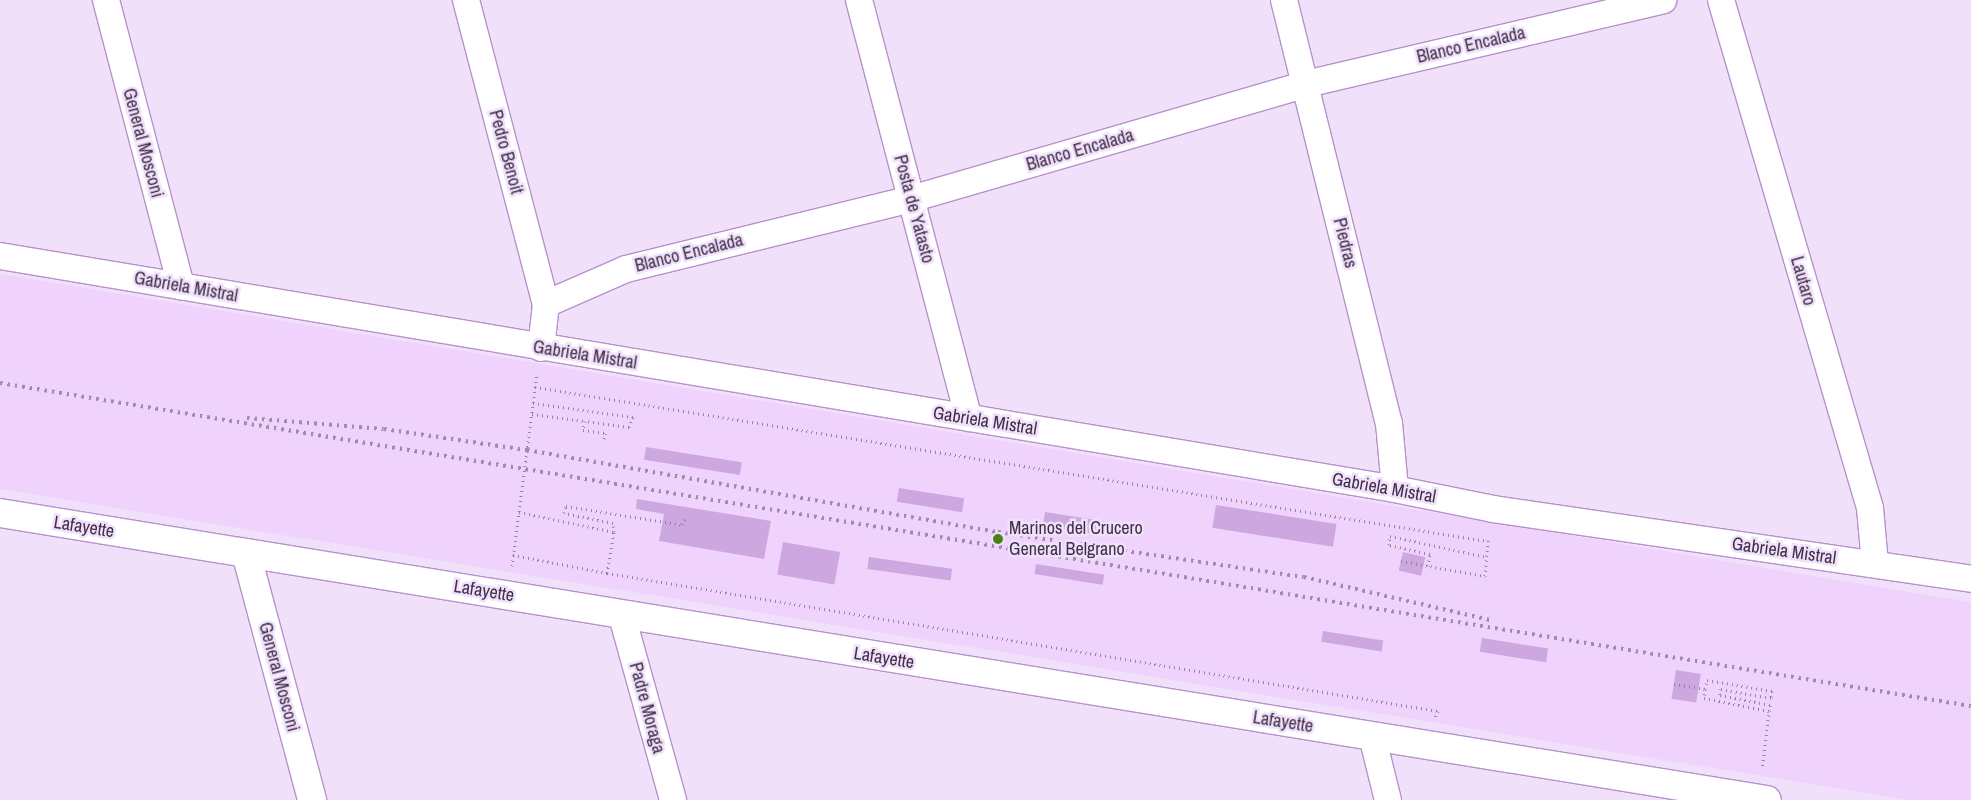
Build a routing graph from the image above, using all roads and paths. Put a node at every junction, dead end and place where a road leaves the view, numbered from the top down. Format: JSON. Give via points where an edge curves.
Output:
{"nodes":[{"id":1,"x":106,"y":0,"type":"edge"},
{"id":2,"x":466,"y":0,"type":"edge"},
{"id":3,"x":859,"y":0,"type":"edge"},
{"id":4,"x":1284,"y":0,"type":"edge"},
{"id":5,"x":1663,"y":0,"type":"edge"},
{"id":6,"x":1721,"y":0,"type":"edge"},
{"id":7,"x":1306,"y":84,"type":"junction"},
{"id":8,"x":911,"y":199,"type":"junction"},
{"id":9,"x":0,"y":256,"type":"edge"},
{"id":10,"x":180,"y":286,"type":"junction"},
{"id":11,"x":546,"y":304,"type":"junction"},
{"id":12,"x":541,"y":348,"type":"junction"},
{"id":13,"x":535,"y":387,"type":"junction"},
{"id":14,"x":533,"y":403,"type":"junction"},
{"id":15,"x":532,"y":414,"type":"junction"},
{"id":16,"x":969,"y":418,"type":"junction"},
{"id":17,"x":585,"y":421,"type":"junction"},
{"id":18,"x":604,"y":440,"type":"dead end"},
{"id":19,"x":1394,"y":489,"type":"junction"},
{"id":20,"x":1493,"y":509,"type":"junction"},
{"id":21,"x":519,"y":512,"type":"junction"},
{"id":22,"x":0,"y":513,"type":"edge"},
{"id":23,"x":685,"y":517,"type":"dead end"},
{"id":24,"x":614,"y":532,"type":"junction"},
{"id":25,"x":1487,"y":541,"type":"junction"},
{"id":26,"x":246,"y":553,"type":"junction"},
{"id":27,"x":513,"y":555,"type":"junction"},
{"id":28,"x":1486,"y":557,"type":"junction"},
{"id":29,"x":1401,"y":561,"type":"dead end"},
{"id":30,"x":1875,"y":564,"type":"junction"},
{"id":31,"x":1428,"y":566,"type":"junction"},
{"id":32,"x":607,"y":573,"type":"junction"},
{"id":33,"x":1971,"y":579,"type":"edge"},
{"id":34,"x":508,"y":594,"type":"junction"},
{"id":35,"x":622,"y":616,"type":"junction"},
{"id":36,"x":1674,"y":684,"type":"dead end"},
{"id":37,"x":1705,"y":689,"type":"junction"},
{"id":38,"x":1769,"y":711,"type":"junction"},
{"id":39,"x":1372,"y":736,"type":"junction"},
{"id":40,"x":1427,"y":744,"type":"junction"},
{"id":41,"x":1763,"y":799,"type":"edge"},
{"id":42,"x":312,"y":800,"type":"edge"},
{"id":43,"x":672,"y":800,"type":"edge"},
{"id":44,"x":1388,"y":800,"type":"edge"}],
"edges":[{"from":1,"to":10,"type":"street","name":"General Mosconi"},
{"from":2,"to":11,"type":"street","name":"Pedro Benoit"},
{"from":3,"to":8,"type":"street","name":"Posta de Yatasto"},
{"from":4,"to":7,"type":"street","name":"Piedras"},
{"from":5,"to":7,"type":"street","name":"Blanco Encalada"},
{"from":6,"to":30,"type":"street","name":"Lautaro","via":[[1870,508]]},
{"from":7,"to":8,"type":"street","name":"Blanco Encalada"},
{"from":7,"to":19,"type":"street","name":"Piedras","via":[[1388,423]]},
{"from":8,"to":11,"type":"street","name":"Blanco Encalada","via":[[626,269]]},
{"from":8,"to":16,"type":"street","name":"Posta de Yatasto"},
{"from":9,"to":10,"type":"street","name":"Gabriela Mistral"},
{"from":10,"to":12,"type":"street","name":"Gabriela Mistral"},
{"from":11,"to":12,"type":"street"},
{"from":12,"to":13,"type":"path"},
{"from":12,"to":16,"type":"street","name":"Gabriela Mistral"},
{"from":13,"to":14,"type":"path"},
{"from":13,"to":25,"type":"path"},
{"from":14,"to":15,"type":"path"},
{"from":14,"to":17,"type":"path","via":[[633,417],[629,427]]},
{"from":15,"to":17,"type":"path"},
{"from":15,"to":21,"type":"path"},
{"from":16,"to":19,"type":"street","name":"Gabriela Mistral"},
{"from":17,"to":18,"type":"path","via":[[583,430],[605,433]]},
{"from":19,"to":20,"type":"street","name":"Gabriela Mistral"},
{"from":20,"to":25,"type":"path"},
{"from":20,"to":30,"type":"street","name":"Gabriela Mistral"},
{"from":21,"to":24,"type":"path"},
{"from":21,"to":27,"type":"path"},
{"from":22,"to":26,"type":"street","name":"Lafayette"},
{"from":23,"to":24,"type":"path","via":[[683,525],[566,506],[564,514],[614,523]]},
{"from":24,"to":32,"type":"path"},
{"from":25,"to":28,"type":"path"},
{"from":26,"to":34,"type":"street","name":"Lafayette"},
{"from":26,"to":42,"type":"street","name":"General Mosconi"},
{"from":27,"to":32,"type":"path"},
{"from":27,"to":34,"type":"path"},
{"from":28,"to":31,"type":"path","via":[[1485,576]]},
{"from":28,"to":31,"type":"path","via":[[1390,536],[1389,545],[1430,554]]},
{"from":29,"to":31,"type":"path"},
{"from":30,"to":33,"type":"street","name":"Gabriela Mistral"},
{"from":32,"to":40,"type":"path","via":[[1438,710]]},
{"from":34,"to":35,"type":"street","name":"Lafayette"},
{"from":35,"to":39,"type":"street","name":"Lafayette"},
{"from":35,"to":43,"type":"street","name":"Padre Moraga"},
{"from":36,"to":37,"type":"path"},
{"from":37,"to":38,"type":"path","via":[[1704,698]]},
{"from":37,"to":38,"type":"path","via":[[1707,680],[1772,691],[1771,698],[1720,689],[1720,695],[1770,706]]},
{"from":38,"to":41,"type":"path"},
{"from":39,"to":40,"type":"street","name":"Lafayette"},
{"from":39,"to":44,"type":"street"},
{"from":40,"to":41,"type":"street","name":"Lafayette"}]}
